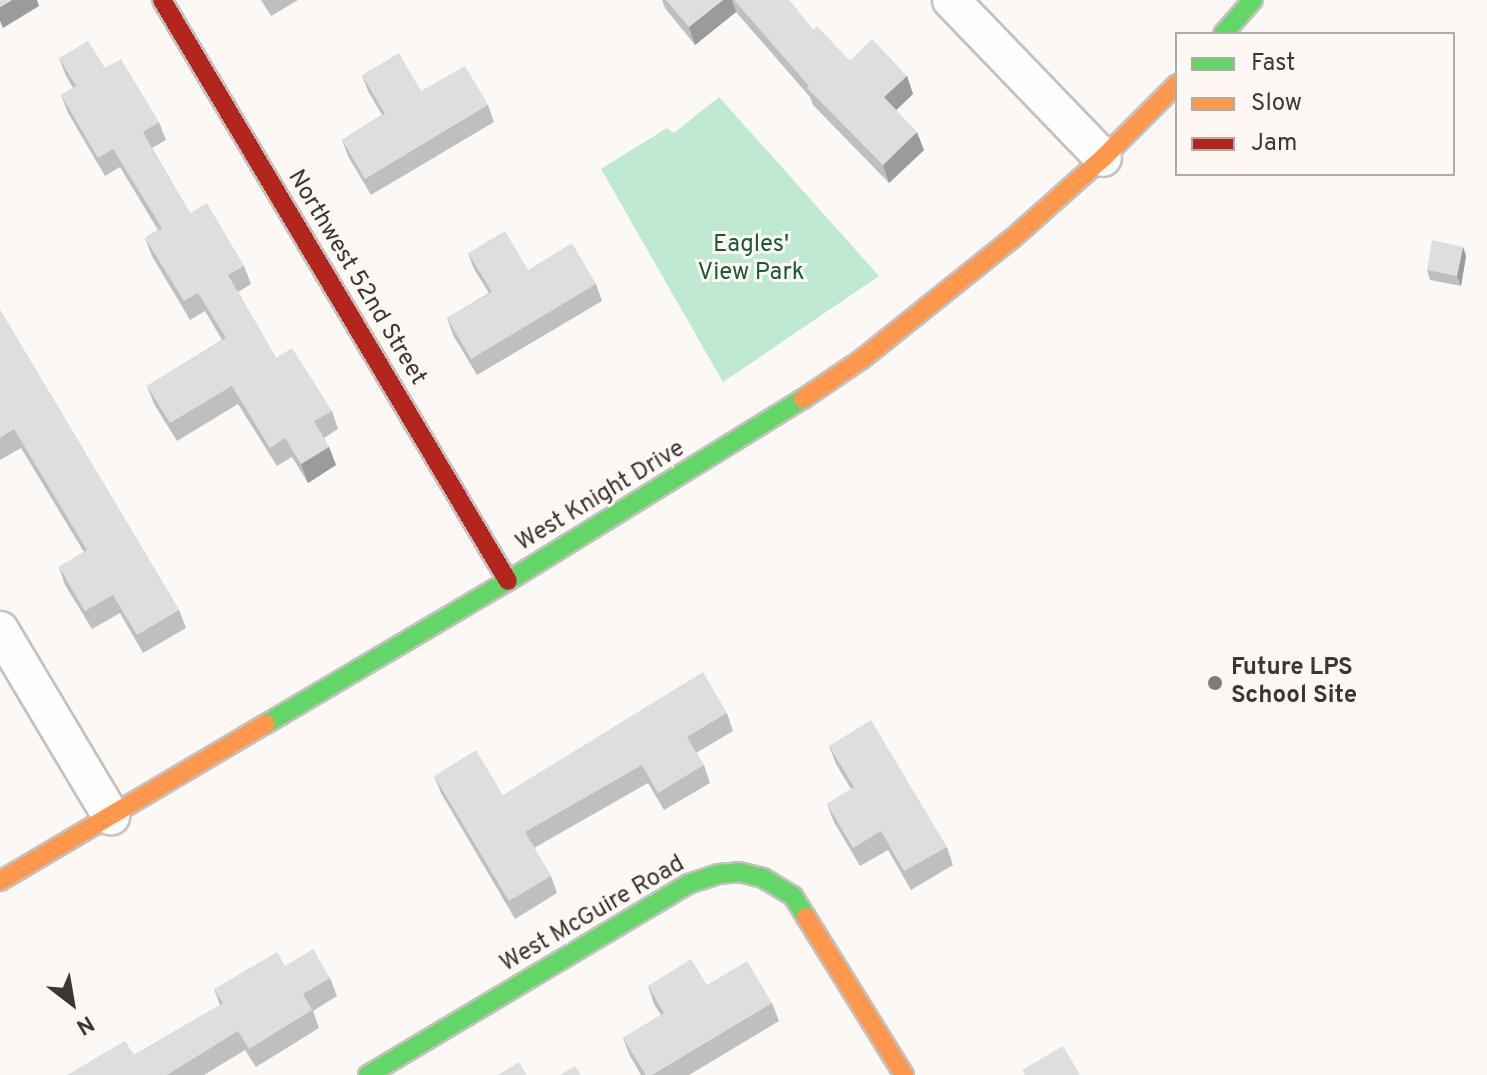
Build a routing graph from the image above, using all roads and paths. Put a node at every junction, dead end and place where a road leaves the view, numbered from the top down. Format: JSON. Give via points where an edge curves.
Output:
{"nodes":[{"id":1,"x":162,"y":0,"type":"edge"},
{"id":2,"x":951,"y":0,"type":"edge"},
{"id":3,"x":1253,"y":0,"type":"edge"},
{"id":4,"x":1225,"y":32,"type":"edge"},
{"id":5,"x":1175,"y":86,"type":"edge"},
{"id":6,"x":1103,"y":158,"type":"junction"},
{"id":7,"x":508,"y":581,"type":"junction"},
{"id":8,"x":0,"y":630,"type":"edge"},
{"id":9,"x":111,"y":816,"type":"junction"},
{"id":10,"x":0,"y":881,"type":"edge"},
{"id":11,"x":368,"y":1075,"type":"edge"},
{"id":12,"x":904,"y":1075,"type":"edge"}],
"edges":[{"from":1,"to":7,"type":"street","name":"Northwest 52nd Street"},
{"from":2,"to":6,"type":"street"},
{"from":3,"to":4,"type":"street"},
{"from":5,"to":6,"type":"street","name":"West Knight Drive"},
{"from":6,"to":7,"type":"street","name":"West Knight Drive","via":[[862,359],[750,435]]},
{"from":7,"to":9,"type":"street","name":"West Knight Drive"},
{"from":8,"to":9,"type":"street"},
{"from":9,"to":10,"type":"street","name":"West Knight Drive"},
{"from":11,"to":12,"type":"street","name":"West McGuire Road","via":[[688,884],[739,872],[763,878],[793,896]]}]}
